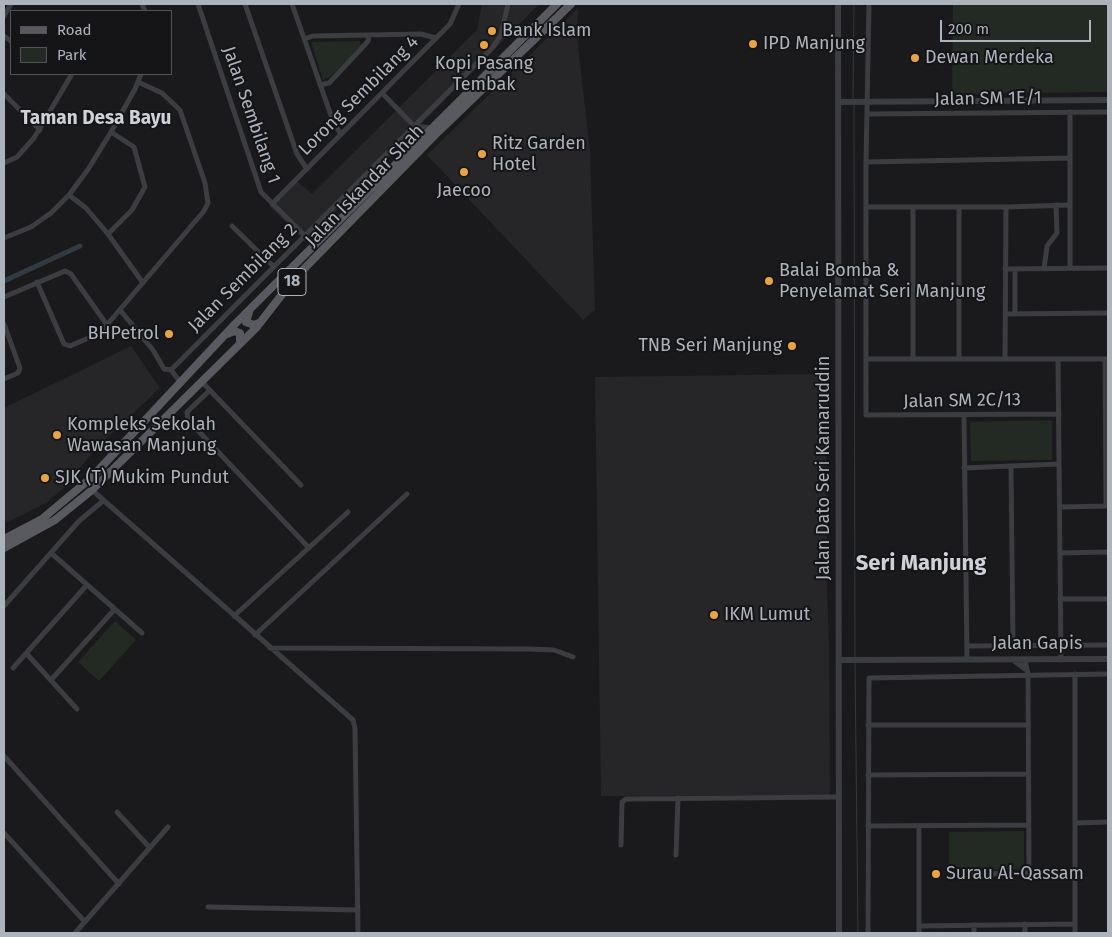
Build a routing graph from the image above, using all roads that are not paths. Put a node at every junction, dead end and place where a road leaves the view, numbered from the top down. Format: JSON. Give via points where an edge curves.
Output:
{"nodes":[{"id":1,"x":11,"y":4,"type":"edge"},
{"id":2,"x":198,"y":4,"type":"edge"},
{"id":3,"x":245,"y":4,"type":"edge"},
{"id":4,"x":292,"y":4,"type":"edge"},
{"id":5,"x":459,"y":4,"type":"edge"},
{"id":6,"x":508,"y":4,"type":"edge"},
{"id":7,"x":552,"y":4,"type":"edge"},
{"id":8,"x":557,"y":4,"type":"edge"},
{"id":9,"x":571,"y":4,"type":"edge"},
{"id":10,"x":838,"y":4,"type":"edge"},
{"id":11,"x":869,"y":4,"type":"edge"},
{"id":12,"x":4,"y":16,"type":"edge"},
{"id":13,"x":533,"y":27,"type":"junction"},
{"id":14,"x":369,"y":35,"type":"junction"},
{"id":15,"x":436,"y":38,"type":"junction"},
{"id":16,"x":304,"y":39,"type":"junction"},
{"id":17,"x":71,"y":75,"type":"edge"},
{"id":18,"x":141,"y":75,"type":"edge"},
{"id":19,"x":138,"y":82,"type":"junction"},
{"id":20,"x":320,"y":85,"type":"junction"},
{"id":21,"x":382,"y":93,"type":"junction"},
{"id":22,"x":4,"y":94,"type":"edge"},
{"id":23,"x":868,"y":100,"type":"junction"},
{"id":24,"x":1032,"y":100,"type":"junction"},
{"id":25,"x":1108,"y":100,"type":"edge"},
{"id":26,"x":838,"y":102,"type":"junction"},
{"id":27,"x":1031,"y":112,"type":"junction"},
{"id":28,"x":1070,"y":112,"type":"junction"},
{"id":29,"x":1108,"y":112,"type":"edge"},
{"id":30,"x":868,"y":114,"type":"junction"},
{"id":31,"x":414,"y":126,"type":"junction"},
{"id":32,"x":432,"y":128,"type":"junction"},
{"id":33,"x":40,"y":130,"type":"junction"},
{"id":34,"x":111,"y":132,"type":"junction"},
{"id":35,"x":341,"y":134,"type":"junction"},
{"id":36,"x":418,"y":142,"type":"junction"},
{"id":37,"x":1070,"y":158,"type":"junction"},
{"id":38,"x":866,"y":162,"type":"junction"},
{"id":39,"x":4,"y":163,"type":"edge"},
{"id":40,"x":307,"y":169,"type":"junction"},
{"id":41,"x":69,"y":194,"type":"junction"},
{"id":42,"x":272,"y":204,"type":"junction"},
{"id":43,"x":1056,"y":205,"type":"junction"},
{"id":44,"x":1070,"y":205,"type":"junction"},
{"id":45,"x":867,"y":207,"type":"junction"},
{"id":46,"x":913,"y":207,"type":"junction"},
{"id":47,"x":959,"y":207,"type":"junction"},
{"id":48,"x":1006,"y":207,"type":"junction"},
{"id":49,"x":232,"y":226,"type":"dead end"},
{"id":50,"x":108,"y":234,"type":"junction"},
{"id":51,"x":304,"y":235,"type":"junction"},
{"id":52,"x":4,"y":238,"type":"edge"},
{"id":53,"x":315,"y":246,"type":"junction"},
{"id":54,"x":274,"y":266,"type":"junction"},
{"id":55,"x":1070,"y":268,"type":"junction"},
{"id":56,"x":1108,"y":268,"type":"edge"},
{"id":57,"x":1006,"y":269,"type":"junction"},
{"id":58,"x":1015,"y":269,"type":"junction"},
{"id":59,"x":1044,"y":269,"type":"junction"},
{"id":60,"x":37,"y":282,"type":"junction"},
{"id":61,"x":143,"y":283,"type":"junction"},
{"id":62,"x":4,"y":297,"type":"edge"},
{"id":63,"x":120,"y":310,"type":"junction"},
{"id":64,"x":249,"y":310,"type":"junction"},
{"id":65,"x":1108,"y":313,"type":"edge"},
{"id":66,"x":1005,"y":314,"type":"junction"},
{"id":67,"x":1015,"y":314,"type":"junction"},
{"id":68,"x":261,"y":322,"type":"junction"},
{"id":69,"x":4,"y":324,"type":"edge"},
{"id":70,"x":107,"y":325,"type":"junction"},
{"id":71,"x":225,"y":335,"type":"junction"},
{"id":72,"x":240,"y":344,"type":"junction"},
{"id":73,"x":913,"y":358,"type":"junction"},
{"id":74,"x":868,"y":359,"type":"junction"},
{"id":75,"x":959,"y":359,"type":"junction"},
{"id":76,"x":1005,"y":359,"type":"junction"},
{"id":77,"x":1058,"y":359,"type":"junction"},
{"id":78,"x":1106,"y":359,"type":"edge"},
{"id":79,"x":171,"y":370,"type":"junction"},
{"id":80,"x":4,"y":379,"type":"edge"},
{"id":81,"x":201,"y":381,"type":"junction"},
{"id":82,"x":181,"y":383,"type":"junction"},
{"id":83,"x":210,"y":390,"type":"junction"},
{"id":84,"x":1107,"y":405,"type":"edge"},
{"id":85,"x":1059,"y":414,"type":"junction"},
{"id":86,"x":964,"y":416,"type":"junction"},
{"id":87,"x":1059,"y":464,"type":"junction"},
{"id":88,"x":1011,"y":466,"type":"junction"},
{"id":89,"x":964,"y":468,"type":"junction"},
{"id":90,"x":301,"y":485,"type":"dead end"},
{"id":91,"x":92,"y":490,"type":"junction"},
{"id":92,"x":407,"y":494,"type":"dead end"},
{"id":93,"x":104,"y":501,"type":"junction"},
{"id":94,"x":1107,"y":506,"type":"edge"},
{"id":95,"x":1060,"y":507,"type":"junction"},
{"id":96,"x":348,"y":512,"type":"dead end"},
{"id":97,"x":4,"y":539,"type":"edge"},
{"id":98,"x":4,"y":548,"type":"edge"},
{"id":99,"x":308,"y":548,"type":"junction"},
{"id":100,"x":1108,"y":552,"type":"edge"},
{"id":101,"x":51,"y":553,"type":"junction"},
{"id":102,"x":1060,"y":553,"type":"junction"},
{"id":103,"x":86,"y":586,"type":"junction"},
{"id":104,"x":1060,"y":599,"type":"junction"},
{"id":105,"x":1108,"y":599,"type":"edge"},
{"id":106,"x":4,"y":606,"type":"edge"},
{"id":107,"x":114,"y":610,"type":"junction"},
{"id":108,"x":234,"y":616,"type":"junction"},
{"id":109,"x":142,"y":634,"type":"dead end"},
{"id":110,"x":255,"y":634,"type":"junction"},
{"id":111,"x":1013,"y":645,"type":"junction"},
{"id":112,"x":1061,"y":645,"type":"junction"},
{"id":113,"x":1108,"y":645,"type":"edge"},
{"id":114,"x":967,"y":646,"type":"junction"},
{"id":115,"x":270,"y":648,"type":"junction"},
{"id":116,"x":26,"y":653,"type":"junction"},
{"id":117,"x":573,"y":657,"type":"dead end"},
{"id":118,"x":967,"y":659,"type":"junction"},
{"id":119,"x":1108,"y":659,"type":"edge"},
{"id":120,"x":839,"y":660,"type":"junction"},
{"id":121,"x":1061,"y":660,"type":"junction"},
{"id":122,"x":1028,"y":667,"type":"junction"},
{"id":123,"x":13,"y":668,"type":"dead end"},
{"id":124,"x":1075,"y":674,"type":"junction"},
{"id":125,"x":1108,"y":674,"type":"edge"},
{"id":126,"x":51,"y":680,"type":"junction"},
{"id":127,"x":78,"y":709,"type":"dead end"},
{"id":128,"x":868,"y":725,"type":"junction"},
{"id":129,"x":1028,"y":725,"type":"junction"},
{"id":130,"x":4,"y":756,"type":"edge"},
{"id":131,"x":1028,"y":774,"type":"junction"},
{"id":132,"x":868,"y":775,"type":"junction"},
{"id":133,"x":839,"y":797,"type":"junction"},
{"id":134,"x":678,"y":798,"type":"junction"},
{"id":135,"x":117,"y":812,"type":"dead end"},
{"id":136,"x":1108,"y":822,"type":"edge"},
{"id":137,"x":1076,"y":823,"type":"junction"},
{"id":138,"x":868,"y":826,"type":"junction"},
{"id":139,"x":919,"y":826,"type":"junction"},
{"id":140,"x":1028,"y":826,"type":"junction"},
{"id":141,"x":168,"y":827,"type":"dead end"},
{"id":142,"x":4,"y":833,"type":"edge"},
{"id":143,"x":622,"y":845,"type":"dead end"},
{"id":144,"x":150,"y":848,"type":"junction"},
{"id":145,"x":676,"y":855,"type":"dead end"},
{"id":146,"x":1076,"y":873,"type":"junction"},
{"id":147,"x":952,"y":874,"type":"dead end"},
{"id":148,"x":1029,"y":874,"type":"junction"},
{"id":149,"x":119,"y":884,"type":"junction"},
{"id":150,"x":208,"y":906,"type":"dead end"},
{"id":151,"x":358,"y":910,"type":"junction"},
{"id":152,"x":85,"y":922,"type":"junction"},
{"id":153,"x":1025,"y":924,"type":"junction"},
{"id":154,"x":1075,"y":924,"type":"junction"},
{"id":155,"x":974,"y":925,"type":"junction"},
{"id":156,"x":919,"y":926,"type":"junction"},
{"id":157,"x":75,"y":933,"type":"edge"},
{"id":158,"x":358,"y":933,"type":"edge"},
{"id":159,"x":839,"y":933,"type":"edge"},
{"id":160,"x":868,"y":933,"type":"edge"},
{"id":161,"x":919,"y":933,"type":"edge"},
{"id":162,"x":974,"y":933,"type":"edge"},
{"id":163,"x":1025,"y":933,"type":"edge"},
{"id":164,"x":1075,"y":933,"type":"edge"}],
"edges":[{"from":1,"to":12,"type":"street"},
{"from":2,"to":42,"type":"street","name":"Jalan Sembilang 1","via":[[258,185]]},
{"from":3,"to":40,"type":"street","via":[[294,147]]},
{"from":4,"to":16,"type":"street"},
{"from":5,"to":15,"type":"street","name":"Lorong Sembilang 4","via":[[455,16]]},
{"from":6,"to":31,"type":"street","name":"Jalan Sembilang 2","via":[[496,43]]},
{"from":7,"to":13,"type":"main road"},
{"from":8,"to":13,"type":"main road","name":"Jalan Iskandar Shah","number":"18"},
{"from":9,"to":68,"type":"main road","name":"Jalan Iskandar Shah","number":"18","via":[[439,131],[306,267]]},
{"from":10,"to":26,"type":"street","name":"Jalan Dato Seri Kamaruddin"},
{"from":11,"to":23,"type":"street"},
{"from":13,"to":32,"type":"main road","name":"Jalan Iskandar Shah","number":"18"},
{"from":14,"to":15,"type":"street","via":[[426,34]]},
{"from":14,"to":16,"type":"street"},
{"from":14,"to":20,"type":"street","via":[[368,41],[329,82]]},
{"from":15,"to":21,"type":"street","name":"Lorong Sembilang 4"},
{"from":16,"to":20,"type":"street"},
{"from":17,"to":33,"type":"street"},
{"from":18,"to":19,"type":"street"},
{"from":19,"to":34,"type":"street"},
{"from":19,"to":61,"type":"street","via":[[162,93],[180,110],[208,193],[204,211]]},
{"from":20,"to":35,"type":"street"},
{"from":21,"to":31,"type":"street"},
{"from":21,"to":35,"type":"street","name":"Lorong Sembilang 4"},
{"from":22,"to":33,"type":"street"},
{"from":23,"to":24,"type":"street"},
{"from":23,"to":26,"type":"street"},
{"from":23,"to":30,"type":"street"},
{"from":24,"to":25,"type":"street"},
{"from":24,"to":27,"type":"street"},
{"from":26,"to":120,"type":"street","name":"Jalan Dato Seri Kamaruddin"},
{"from":27,"to":28,"type":"street","name":"Jalan SM 1E/1"},
{"from":27,"to":30,"type":"street","name":"Jalan SM 1E/1"},
{"from":28,"to":29,"type":"street","name":"Jalan SM 1E/1"},
{"from":28,"to":37,"type":"street"},
{"from":30,"to":38,"type":"street"},
{"from":31,"to":32,"type":"street"},
{"from":31,"to":36,"type":"street"},
{"from":31,"to":51,"type":"street","name":"Jalan Sembilang 2"},
{"from":32,"to":36,"type":"main road","name":"Jalan Iskandar Shah","number":"18"},
{"from":33,"to":39,"type":"street","via":[[17,157]]},
{"from":34,"to":41,"type":"street"},
{"from":34,"to":50,"type":"street","via":[[134,148],[145,187],[132,210]]},
{"from":35,"to":40,"type":"street","name":"Lorong Sembilang 4"},
{"from":36,"to":53,"type":"main road","name":"Jalan Iskandar Shah","number":"18"},
{"from":37,"to":38,"type":"street"},
{"from":37,"to":44,"type":"street"},
{"from":38,"to":45,"type":"street"},
{"from":40,"to":42,"type":"street","name":"Lorong Sembilang 4"},
{"from":41,"to":50,"type":"street"},
{"from":41,"to":52,"type":"street","via":[[51,213],[31,227]]},
{"from":42,"to":51,"type":"street","name":"Jalan Sembilang 1"},
{"from":43,"to":44,"type":"street"},
{"from":43,"to":48,"type":"street"},
{"from":43,"to":59,"type":"street","via":[[1057,233],[1047,246]]},
{"from":44,"to":55,"type":"street"},
{"from":45,"to":46,"type":"street"},
{"from":45,"to":74,"type":"street"},
{"from":46,"to":47,"type":"street"},
{"from":46,"to":73,"type":"street"},
{"from":47,"to":48,"type":"street"},
{"from":47,"to":75,"type":"street"},
{"from":48,"to":57,"type":"street"},
{"from":49,"to":54,"type":"street"},
{"from":50,"to":61,"type":"street"},
{"from":51,"to":53,"type":"street","name":"Jalan Sembilang 1"},
{"from":51,"to":54,"type":"street","name":"Jalan Sembilang 2"},
{"from":53,"to":64,"type":"main road","name":"Jalan Iskandar Shah","number":"18"},
{"from":54,"to":79,"type":"street","name":"Jalan Sembilang 2"},
{"from":55,"to":56,"type":"street"},
{"from":55,"to":59,"type":"street"},
{"from":57,"to":58,"type":"street"},
{"from":57,"to":66,"type":"street"},
{"from":58,"to":59,"type":"street"},
{"from":58,"to":67,"type":"street"},
{"from":60,"to":62,"type":"street"},
{"from":60,"to":70,"type":"street","via":[[61,270],[68,272]]},
{"from":60,"to":70,"type":"street","via":[[61,341],[67,346],[100,333]]},
{"from":61,"to":63,"type":"street"},
{"from":63,"to":70,"type":"street"},
{"from":63,"to":79,"type":"street","via":[[153,350],[164,369]]},
{"from":64,"to":68,"type":"main road","via":[[246,322],[254,325]]},
{"from":64,"to":71,"type":"main road","name":"Jalan Iskandar Shah","number":"18"},
{"from":65,"to":67,"type":"street"},
{"from":66,"to":67,"type":"street"},
{"from":66,"to":76,"type":"street"},
{"from":68,"to":72,"type":"main road","name":"Jalan Iskandar Shah","number":"18"},
{"from":69,"to":80,"type":"street","via":[[20,371]]},
{"from":71,"to":72,"type":"main road","via":[[234,331],[240,333]]},
{"from":71,"to":82,"type":"main road","name":"Jalan Iskandar Shah","number":"18"},
{"from":72,"to":81,"type":"main road","name":"Jalan Iskandar Shah","number":"18"},
{"from":73,"to":74,"type":"street"},
{"from":73,"to":75,"type":"street"},
{"from":74,"to":86,"type":"street","name":"Jalan SM 2C/13","via":[[866,416]]},
{"from":75,"to":76,"type":"street"},
{"from":76,"to":77,"type":"street"},
{"from":77,"to":78,"type":"street"},
{"from":77,"to":85,"type":"street"},
{"from":78,"to":84,"type":"street"},
{"from":79,"to":82,"type":"street"},
{"from":81,"to":83,"type":"street"},
{"from":81,"to":91,"type":"main road","name":"Jalan Iskandar Shah","number":"18"},
{"from":82,"to":97,"type":"main road","name":"Jalan Iskandar Shah","number":"18","via":[[69,498],[42,519]]},
{"from":83,"to":90,"type":"street"},
{"from":83,"to":99,"type":"street","via":[[188,412],[188,420]]},
{"from":84,"to":94,"type":"street"},
{"from":85,"to":86,"type":"street","name":"Jalan SM 2C/13"},
{"from":85,"to":87,"type":"street"},
{"from":86,"to":89,"type":"street"},
{"from":87,"to":88,"type":"street"},
{"from":87,"to":95,"type":"street"},
{"from":88,"to":89,"type":"street"},
{"from":88,"to":111,"type":"street"},
{"from":89,"to":114,"type":"street"},
{"from":91,"to":93,"type":"street"},
{"from":91,"to":98,"type":"main road","name":"Jalan Iskandar Shah","number":"18","via":[[54,520]]},
{"from":92,"to":110,"type":"street"},
{"from":93,"to":101,"type":"street","via":[[88,512]]},
{"from":93,"to":108,"type":"street"},
{"from":94,"to":95,"type":"street"},
{"from":95,"to":102,"type":"street"},
{"from":96,"to":99,"type":"street"},
{"from":99,"to":108,"type":"street"},
{"from":100,"to":102,"type":"street"},
{"from":101,"to":103,"type":"street"},
{"from":101,"to":106,"type":"street"},
{"from":102,"to":104,"type":"street"},
{"from":103,"to":107,"type":"street"},
{"from":103,"to":116,"type":"street"},
{"from":104,"to":105,"type":"street"},
{"from":104,"to":112,"type":"street"},
{"from":107,"to":109,"type":"street"},
{"from":107,"to":126,"type":"street"},
{"from":108,"to":110,"type":"street"},
{"from":110,"to":115,"type":"street"},
{"from":111,"to":112,"type":"street"},
{"from":111,"to":114,"type":"street"},
{"from":112,"to":113,"type":"street"},
{"from":112,"to":121,"type":"street"},
{"from":114,"to":118,"type":"street"},
{"from":115,"to":117,"type":"street","via":[[528,649],[554,650]]},
{"from":115,"to":151,"type":"street","via":[[355,723]]},
{"from":116,"to":123,"type":"street"},
{"from":116,"to":126,"type":"street"},
{"from":118,"to":120,"type":"street","name":"Jalan Gapis"},
{"from":118,"to":122,"type":"street","name":"Jalan Gapis","via":[[1013,660]]},
{"from":119,"to":121,"type":"street","name":"Jalan Gapis"},
{"from":120,"to":133,"type":"street","name":"Jalan Dato Seri Kamaruddin"},
{"from":121,"to":122,"type":"street","name":"Jalan Gapis","via":[[1040,660]]},
{"from":122,"to":124,"type":"street"},
{"from":122,"to":128,"type":"street","via":[[872,677],[868,680]]},
{"from":122,"to":129,"type":"street"},
{"from":124,"to":125,"type":"street"},
{"from":124,"to":137,"type":"street"},
{"from":126,"to":127,"type":"street"},
{"from":128,"to":129,"type":"street"},
{"from":128,"to":132,"type":"street"},
{"from":129,"to":131,"type":"street"},
{"from":130,"to":149,"type":"street"},
{"from":131,"to":132,"type":"street"},
{"from":131,"to":140,"type":"street"},
{"from":132,"to":138,"type":"street"},
{"from":133,"to":134,"type":"street"},
{"from":133,"to":159,"type":"street","name":"Jalan Dato Seri Kamaruddin"},
{"from":134,"to":143,"type":"street","via":[[624,800]]},
{"from":134,"to":145,"type":"street"},
{"from":135,"to":144,"type":"street"},
{"from":136,"to":137,"type":"street"},
{"from":137,"to":146,"type":"street"},
{"from":138,"to":139,"type":"street"},
{"from":138,"to":160,"type":"street"},
{"from":139,"to":140,"type":"street"},
{"from":139,"to":156,"type":"street"},
{"from":140,"to":148,"type":"street"},
{"from":141,"to":144,"type":"street"},
{"from":142,"to":152,"type":"street"},
{"from":144,"to":149,"type":"street"},
{"from":146,"to":148,"type":"street"},
{"from":146,"to":154,"type":"street"},
{"from":147,"to":148,"type":"street"},
{"from":149,"to":152,"type":"street"},
{"from":150,"to":151,"type":"street"},
{"from":151,"to":158,"type":"street"},
{"from":152,"to":157,"type":"street"},
{"from":153,"to":154,"type":"street"},
{"from":153,"to":155,"type":"street"},
{"from":153,"to":163,"type":"street"},
{"from":154,"to":164,"type":"street"},
{"from":155,"to":156,"type":"street"},
{"from":155,"to":162,"type":"street"},
{"from":156,"to":161,"type":"street"}]}
